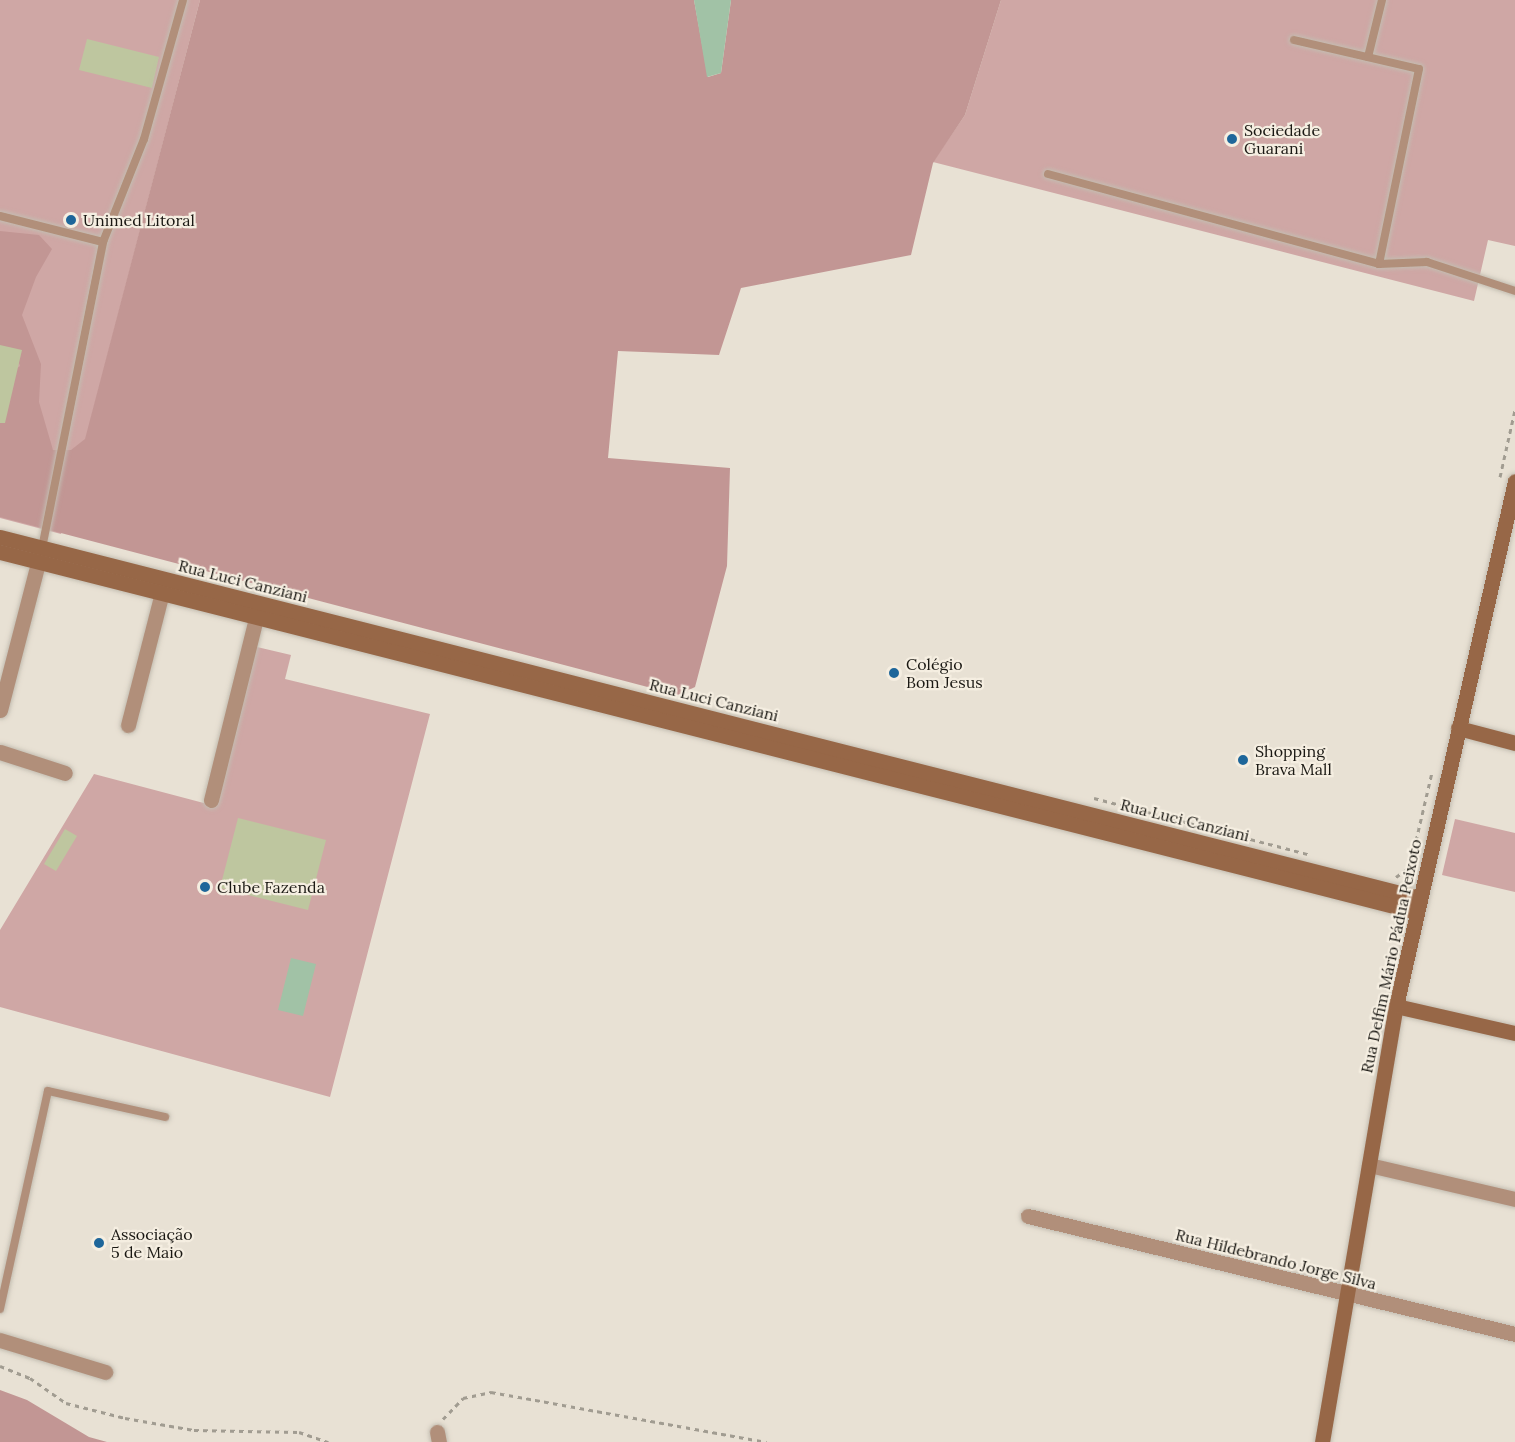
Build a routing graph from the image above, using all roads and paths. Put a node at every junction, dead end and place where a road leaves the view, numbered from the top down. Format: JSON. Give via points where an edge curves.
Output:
{"nodes":[{"id":1,"x":183,"y":0,"type":"edge"},
{"id":2,"x":1382,"y":0,"type":"edge"},
{"id":3,"x":1294,"y":40,"type":"dead end"},
{"id":4,"x":1368,"y":57,"type":"junction"},
{"id":5,"x":1048,"y":174,"type":"dead end"},
{"id":6,"x":0,"y":216,"type":"edge"},
{"id":7,"x":103,"y":242,"type":"junction"},
{"id":8,"x":1379,"y":264,"type":"junction"},
{"id":9,"x":1515,"y":291,"type":"edge"},
{"id":10,"x":1515,"y":410,"type":"edge"},
{"id":11,"x":1499,"y":479,"type":"dead end"},
{"id":12,"x":1515,"y":480,"type":"edge"},
{"id":13,"x":0,"y":537,"type":"edge"},
{"id":14,"x":0,"y":552,"type":"edge"},
{"id":15,"x":40,"y":555,"type":"junction"},
{"id":16,"x":162,"y":593,"type":"junction"},
{"id":17,"x":259,"y":610,"type":"junction"},
{"id":18,"x":0,"y":710,"type":"edge"},
{"id":19,"x":128,"y":724,"type":"dead end"},
{"id":20,"x":1458,"y":728,"type":"junction"},
{"id":21,"x":1515,"y":742,"type":"edge"},
{"id":22,"x":0,"y":752,"type":"edge"},
{"id":23,"x":1433,"y":765,"type":"dead end"},
{"id":24,"x":65,"y":773,"type":"dead end"},
{"id":25,"x":1087,"y":796,"type":"dead end"},
{"id":26,"x":211,"y":800,"type":"dead end"},
{"id":27,"x":1311,"y":856,"type":"dead end"},
{"id":28,"x":1392,"y":877,"type":"dead end"},
{"id":29,"x":1418,"y":905,"type":"junction"},
{"id":30,"x":1396,"y":1006,"type":"junction"},
{"id":31,"x":1515,"y":1033,"type":"edge"},
{"id":32,"x":165,"y":1116,"type":"dead end"},
{"id":33,"x":1369,"y":1165,"type":"junction"},
{"id":34,"x":1515,"y":1199,"type":"edge"},
{"id":35,"x":1028,"y":1216,"type":"dead end"},
{"id":36,"x":1345,"y":1294,"type":"junction"},
{"id":37,"x":0,"y":1309,"type":"edge"},
{"id":38,"x":1515,"y":1334,"type":"edge"},
{"id":39,"x":0,"y":1340,"type":"edge"},
{"id":40,"x":0,"y":1366,"type":"edge"},
{"id":41,"x":105,"y":1372,"type":"dead end"},
{"id":42,"x":438,"y":1437,"type":"edge"},
{"id":43,"x":328,"y":1442,"type":"edge"},
{"id":44,"x":766,"y":1442,"type":"edge"},
{"id":45,"x":1322,"y":1442,"type":"edge"}],
"edges":[{"from":1,"to":7,"type":"lane","via":[[144,139]]},
{"from":2,"to":4,"type":"lane"},
{"from":3,"to":4,"type":"lane"},
{"from":4,"to":8,"type":"lane","via":[[1419,69]]},
{"from":5,"to":8,"type":"lane"},
{"from":6,"to":7,"type":"lane"},
{"from":7,"to":15,"type":"lane"},
{"from":8,"to":9,"type":"lane","via":[[1427,262]]},
{"from":10,"to":11,"type":"path"},
{"from":12,"to":20,"type":"main road","name":"Rua Delfim Mário Pádua Peixoto"},
{"from":13,"to":15,"type":"main road","name":"Rua Luci Canziani"},
{"from":14,"to":15,"type":"main road","name":"Rua Luci Canziani"},
{"from":15,"to":16,"type":"main road","name":"Rua Luci Canziani"},
{"from":15,"to":17,"type":"main road","name":"Rua Luci Canziani"},
{"from":15,"to":18,"type":"street"},
{"from":16,"to":17,"type":"main road","name":"Rua Luci Canziani"},
{"from":16,"to":19,"type":"street"},
{"from":17,"to":26,"type":"street"},
{"from":17,"to":29,"type":"main road","name":"Rua Luci Canziani"},
{"from":20,"to":21,"type":"main road"},
{"from":20,"to":29,"type":"main road","name":"Rua Delfim Mário Pádua Peixoto"},
{"from":22,"to":24,"type":"street"},
{"from":23,"to":28,"type":"path","via":[[1412,858],[1407,869]]},
{"from":25,"to":27,"type":"path"},
{"from":29,"to":30,"type":"main road","name":"Rua Delfim Mário Pádua Peixoto"},
{"from":30,"to":31,"type":"main road"},
{"from":30,"to":33,"type":"main road","name":"Rua Delfim Mário Pádua Peixoto"},
{"from":32,"to":37,"type":"lane","via":[[48,1091]]},
{"from":33,"to":34,"type":"street"},
{"from":33,"to":36,"type":"main road","name":"Rua Delfim Mário Pádua Peixoto"},
{"from":35,"to":36,"type":"street","name":"Rua Hildebrando Jorge Silva"},
{"from":36,"to":38,"type":"street","name":"Rua Hildebrando Jorge Silva"},
{"from":36,"to":45,"type":"main road","name":"Rua Delfim Mário Pádua Peixoto"},
{"from":39,"to":41,"type":"street"},
{"from":40,"to":43,"type":"path","via":[[30,1378],[66,1403],[125,1418],[194,1430],[299,1432]]},
{"from":42,"to":44,"type":"path","via":[[463,1398],[491,1392]]}]}
